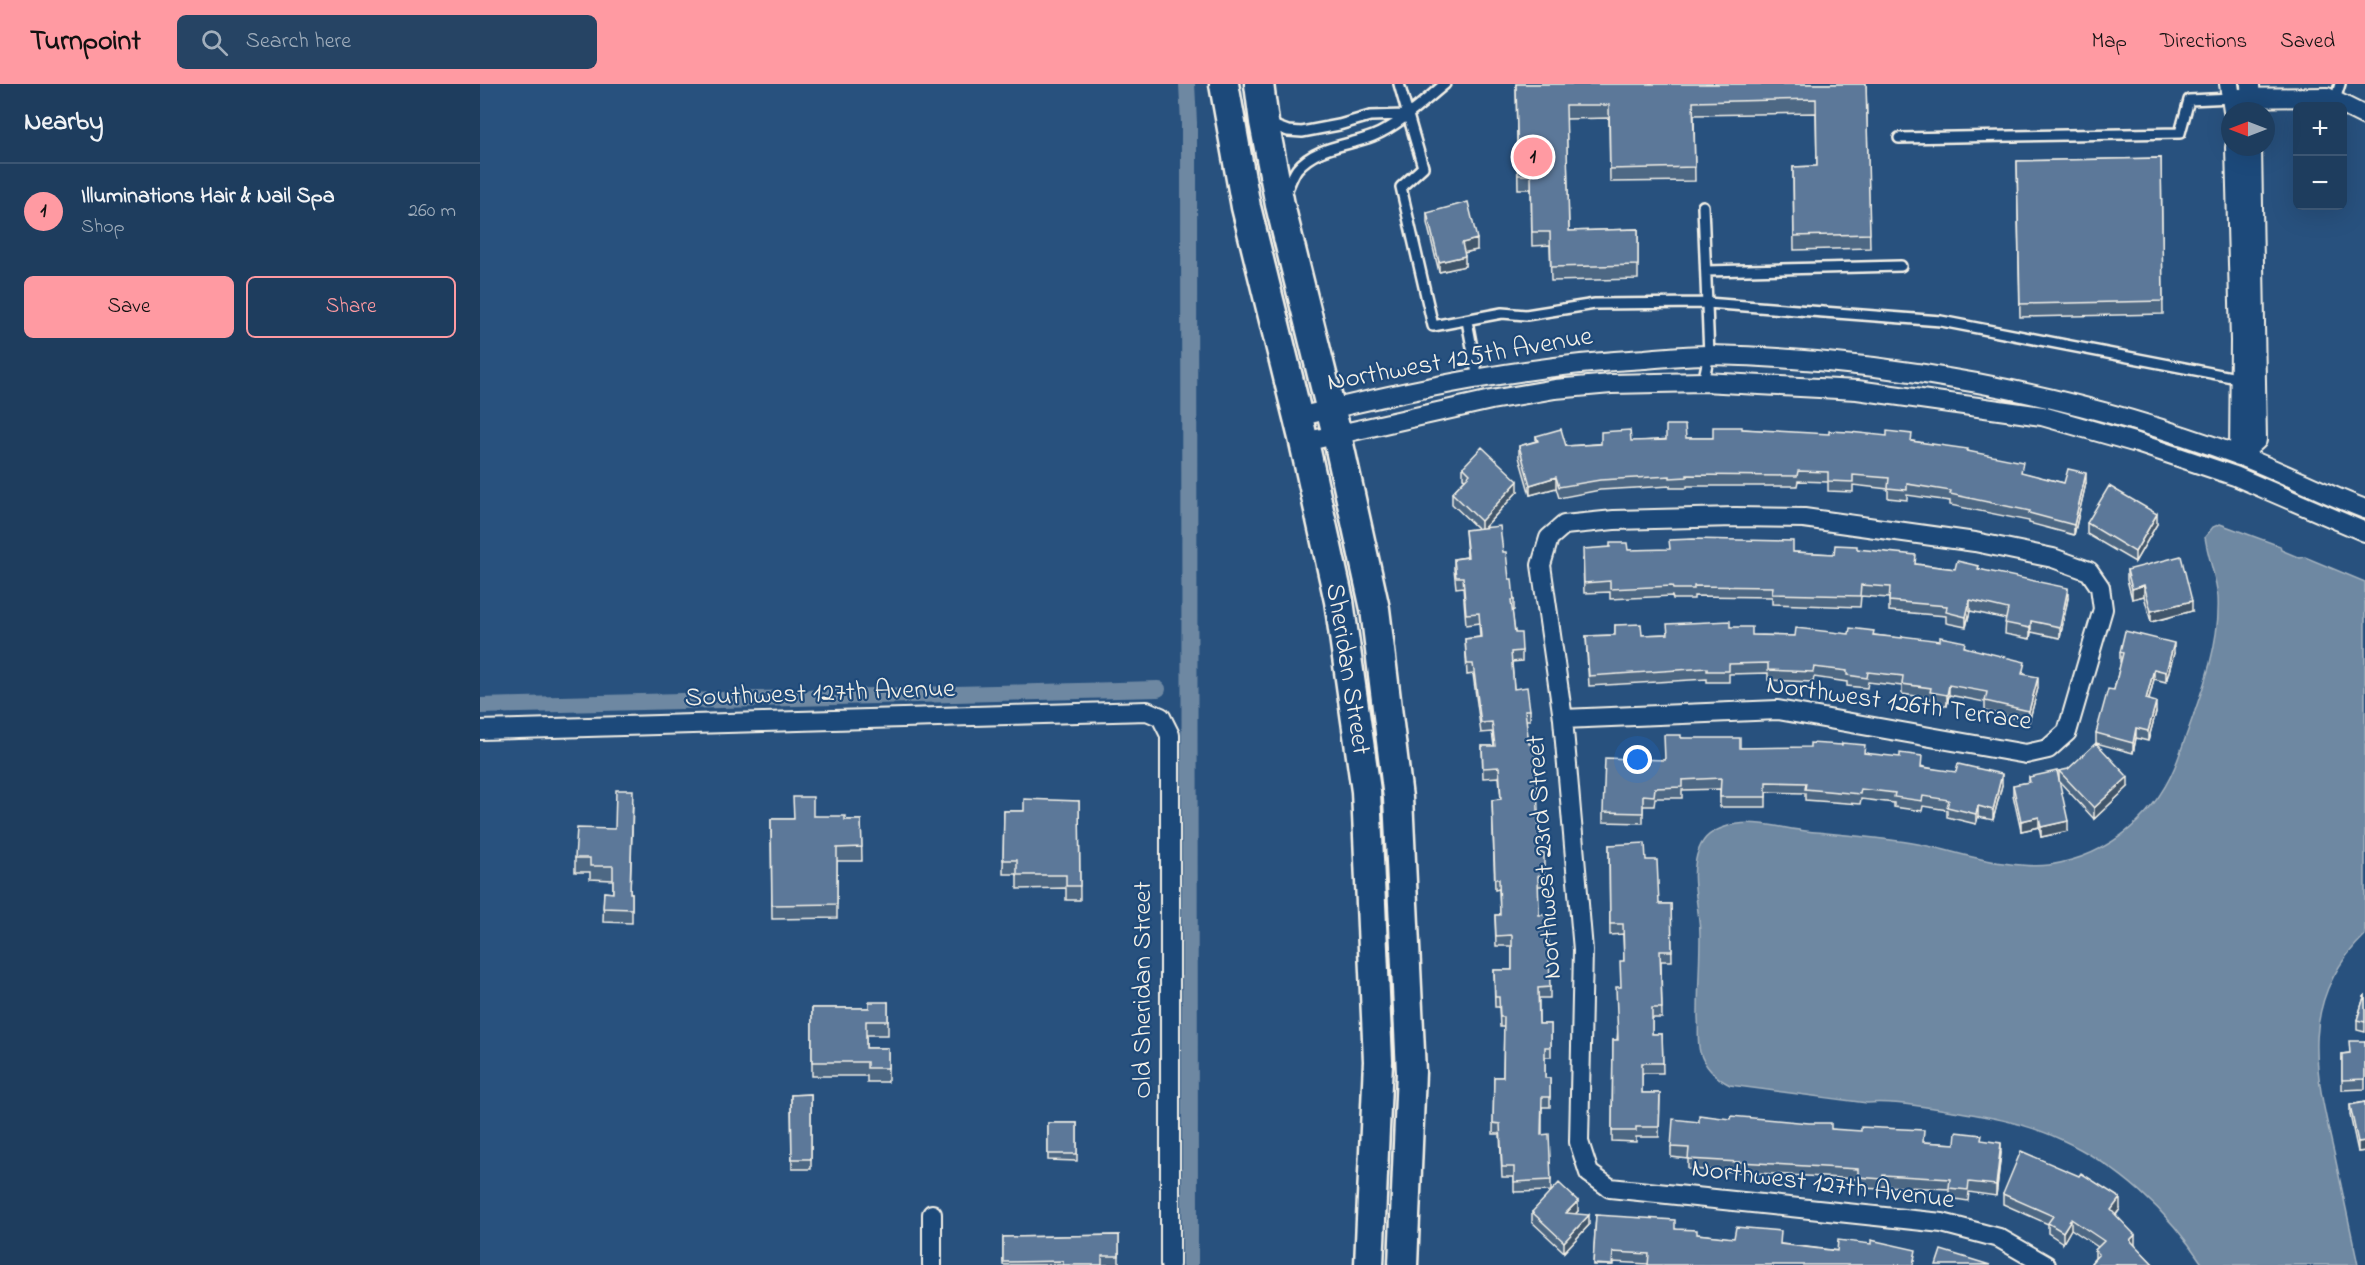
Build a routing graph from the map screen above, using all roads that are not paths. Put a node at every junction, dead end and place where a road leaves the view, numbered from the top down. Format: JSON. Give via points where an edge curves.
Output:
{"nodes":[{"id":1,"x":1224,"y":84,"type":"edge"},
{"id":2,"x":1259,"y":84,"type":"edge"},
{"id":3,"x":1399,"y":84,"type":"edge"},
{"id":4,"x":1445,"y":84,"type":"edge"},
{"id":5,"x":2338,"y":92,"type":"edge"},
{"id":6,"x":2251,"y":97,"type":"edge"},
{"id":7,"x":2231,"y":98,"type":"edge"},
{"id":8,"x":1407,"y":115,"type":"junction"},
{"id":9,"x":2365,"y":116,"type":"edge"},
{"id":10,"x":1264,"y":122,"type":"junction"},
{"id":11,"x":1899,"y":138,"type":"dead end"},
{"id":12,"x":2236,"y":156,"type":"edge"},
{"id":13,"x":2252,"y":156,"type":"edge"},
{"id":14,"x":1280,"y":205,"type":"junction"},
{"id":15,"x":1703,"y":206,"type":"dead end"},
{"id":16,"x":1901,"y":266,"type":"dead end"},
{"id":17,"x":1706,"y":271,"type":"junction"},
{"id":18,"x":1707,"y":303,"type":"junction"},
{"id":19,"x":1467,"y":321,"type":"junction"},
{"id":20,"x":1709,"y":355,"type":"junction"},
{"id":21,"x":1478,"y":379,"type":"junction"},
{"id":22,"x":1703,"y":381,"type":"junction"},
{"id":23,"x":2248,"y":381,"type":"junction"},
{"id":24,"x":1334,"y":422,"type":"junction"},
{"id":25,"x":1301,"y":430,"type":"junction"},
{"id":26,"x":2239,"y":456,"type":"junction"},
{"id":27,"x":2235,"y":476,"type":"junction"},
{"id":28,"x":2365,"y":510,"type":"edge"},
{"id":29,"x":2365,"y":532,"type":"edge"},
{"id":30,"x":1161,"y":717,"type":"joint"},
{"id":31,"x":1563,"y":719,"type":"junction"},
{"id":32,"x":480,"y":730,"type":"edge"},
{"id":33,"x":2048,"y":749,"type":"joint"},
{"id":34,"x":1589,"y":1173,"type":"joint"},
{"id":35,"x":933,"y":1214,"type":"dead end"},
{"id":36,"x":932,"y":1265,"type":"edge"},
{"id":37,"x":1170,"y":1265,"type":"edge"},
{"id":38,"x":1369,"y":1265,"type":"edge"},
{"id":39,"x":1403,"y":1265,"type":"edge"},
{"id":40,"x":2046,"y":1265,"type":"edge"}],
"edges":[{"from":1,"to":25,"type":"main road","name":"Sheridan Street","via":[[1246,207]]},
{"from":2,"to":10,"type":"main road","name":"Sheridan Street"},
{"from":3,"to":8,"type":"lane"},
{"from":4,"to":8,"type":"lane"},
{"from":5,"to":6,"type":"street","via":[[2327,97]]},
{"from":5,"to":9,"type":"street"},
{"from":6,"to":7,"type":"street"},
{"from":7,"to":11,"type":"lane","via":[[2189,100],[2180,133]]},
{"from":8,"to":10,"type":"lane","via":[[1371,116],[1302,132]]},
{"from":8,"to":14,"type":"lane","via":[[1374,136],[1313,155],[1297,169]]},
{"from":8,"to":19,"type":"lane","via":[[1424,167],[1401,187],[1433,326]]},
{"from":10,"to":14,"type":"main road","name":"Sheridan Street"},
{"from":12,"to":23,"type":"street"},
{"from":13,"to":23,"type":"street"},
{"from":14,"to":24,"type":"main road","name":"Sheridan Street"},
{"from":15,"to":17,"type":"lane"},
{"from":16,"to":17,"type":"lane"},
{"from":17,"to":18,"type":"lane"},
{"from":18,"to":19,"type":"lane","via":[[1595,304],[1526,315],[1502,313]]},
{"from":18,"to":20,"type":"lane"},
{"from":18,"to":23,"type":"lane","via":[[1941,321]]},
{"from":19,"to":21,"type":"lane"},
{"from":20,"to":21,"type":"street","name":"Northwest 125th Avenue","via":[[1563,365]]},
{"from":20,"to":22,"type":"lane"},
{"from":20,"to":26,"type":"street","name":"Northwest 125th Avenue","via":[[1858,364],[1948,378],[2041,396]]},
{"from":21,"to":24,"type":"street","name":"Northwest 125th Avenue"},
{"from":22,"to":24,"type":"street","name":"Northwest 125th Avenue","via":[[1555,389]]},
{"from":22,"to":27,"type":"street","name":"Northwest 125th Avenue","via":[[1857,390],[2042,416]]},
{"from":23,"to":26,"type":"street"},
{"from":24,"to":25,"type":"street","name":"Northwest 125th Avenue"},
{"from":24,"to":25,"type":"street","name":"Northwest 125th Avenue"},
{"from":24,"to":39,"type":"main road","name":"Sheridan Street","via":[[1375,609],[1398,798],[1411,1072]]},
{"from":25,"to":38,"type":"main road","name":"Sheridan Street","via":[[1339,601],[1366,791],[1378,1061]]},
{"from":26,"to":27,"type":"lane"},
{"from":26,"to":28,"type":"street","name":"Northwest 125th Avenue"},
{"from":27,"to":29,"type":"street","name":"Northwest 125th Avenue"},
{"from":30,"to":32,"type":"street","name":"Southwest 127th Avenue","via":[[1147,711]]},
{"from":30,"to":37,"type":"street","name":"Old Sheridan Street","via":[[1170,735]]},
{"from":31,"to":33,"type":"street","name":"Northwest 126th Terrace","via":[[1778,710],[2026,754]]},
{"from":31,"to":33,"type":"street","name":"Northwest 23rd Street","via":[[1540,565],[1549,538],[1564,525],[1614,520],[1804,518],[1975,542],[2053,558],[2090,571],[2100,587],[2103,609],[2067,732]]},
{"from":31,"to":34,"type":"street","name":"Northwest 23rd Street","via":[[1582,950],[1579,1142]]},
{"from":34,"to":40,"type":"street","name":"Northwest 127th Avenue","via":[[1610,1188],[1942,1223],[1999,1238]]},
{"from":35,"to":36,"type":"street"}]}
